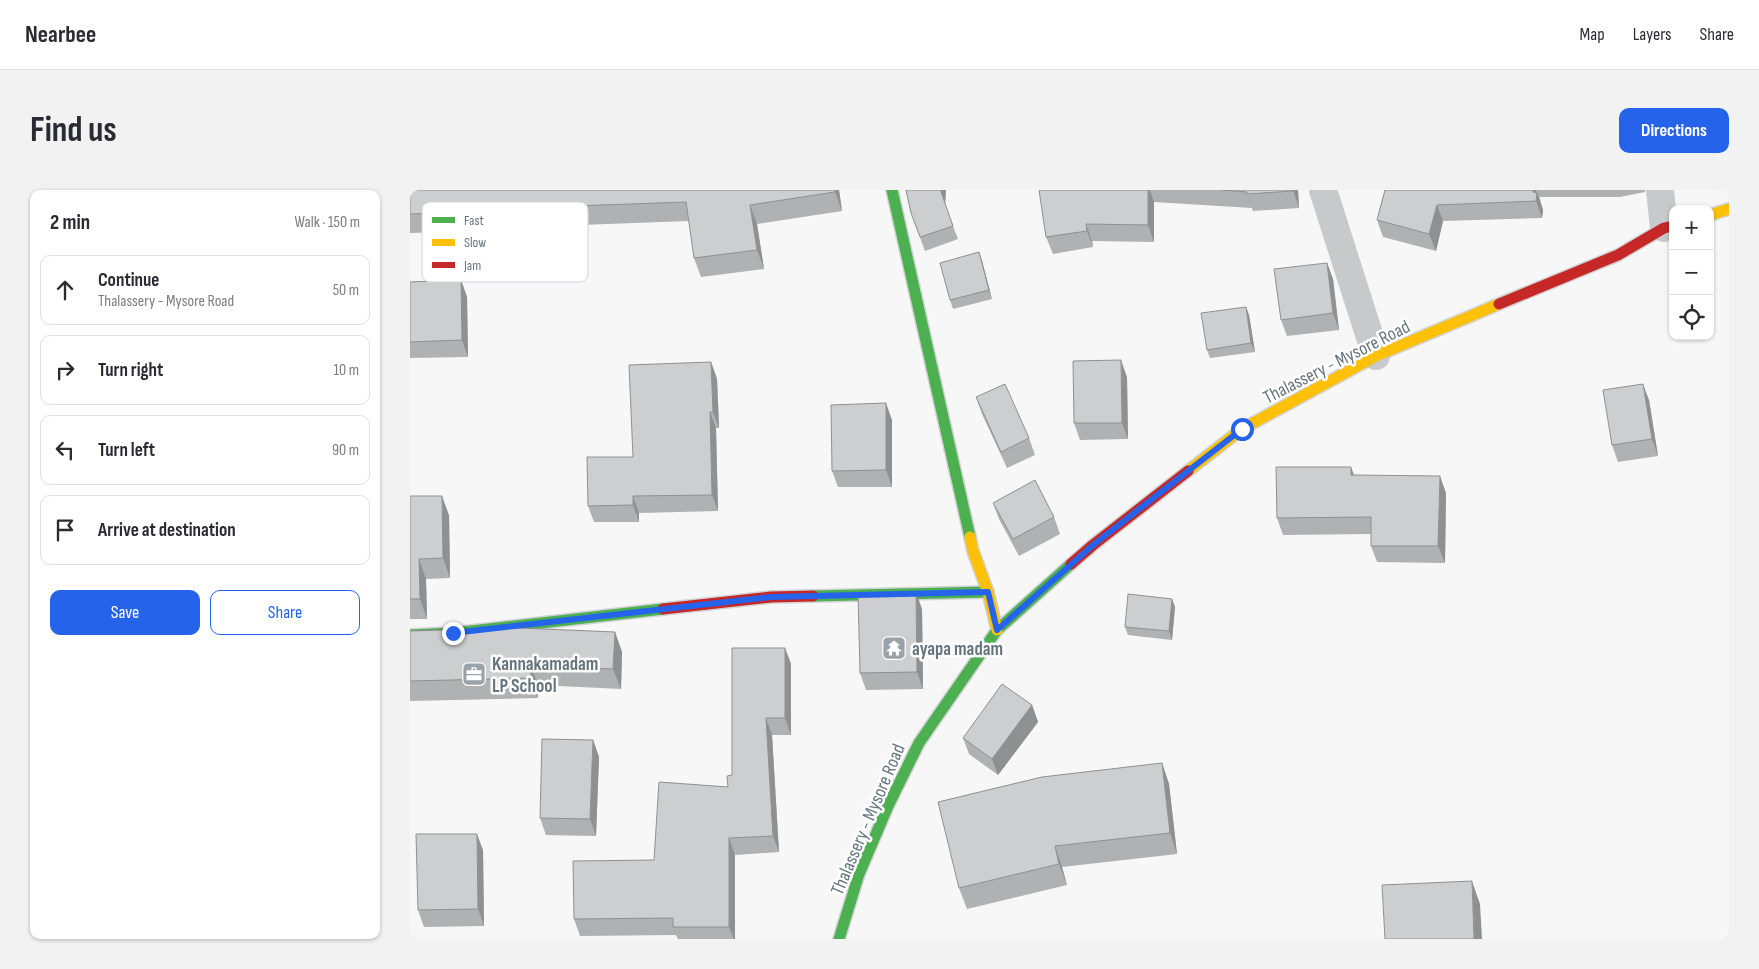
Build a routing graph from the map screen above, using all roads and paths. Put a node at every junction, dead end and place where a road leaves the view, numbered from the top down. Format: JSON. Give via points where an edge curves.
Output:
{"nodes":[{"id":1,"x":892,"y":190,"type":"edge"},
{"id":2,"x":1323,"y":190,"type":"edge"},
{"id":3,"x":1660,"y":190,"type":"edge"},
{"id":4,"x":1729,"y":210,"type":"edge"},
{"id":5,"x":1714,"y":214,"type":"edge"},
{"id":6,"x":1668,"y":227,"type":"edge"},
{"id":7,"x":1376,"y":356,"type":"junction"},
{"id":8,"x":988,"y":592,"type":"junction"},
{"id":9,"x":997,"y":630,"type":"junction"},
{"id":10,"x":410,"y":634,"type":"edge"},
{"id":11,"x":839,"y":939,"type":"edge"}],
"edges":[{"from":1,"to":8,"type":"main road","via":[[973,551]]},
{"from":2,"to":7,"type":"street"},
{"from":3,"to":6,"type":"street"},
{"from":4,"to":5,"type":"main road"},
{"from":6,"to":7,"type":"main road","name":"Thalassery - Mysore Road","via":[[1618,255]]},
{"from":7,"to":9,"type":"main road","name":"Thalassery - Mysore Road","via":[[1242,429],[1093,545]]},
{"from":8,"to":9,"type":"main road"},
{"from":8,"to":10,"type":"main road","via":[[771,597],[453,633]]},
{"from":9,"to":11,"type":"main road","name":"Thalassery - Mysore Road","via":[[919,743],[860,874]]}]}
